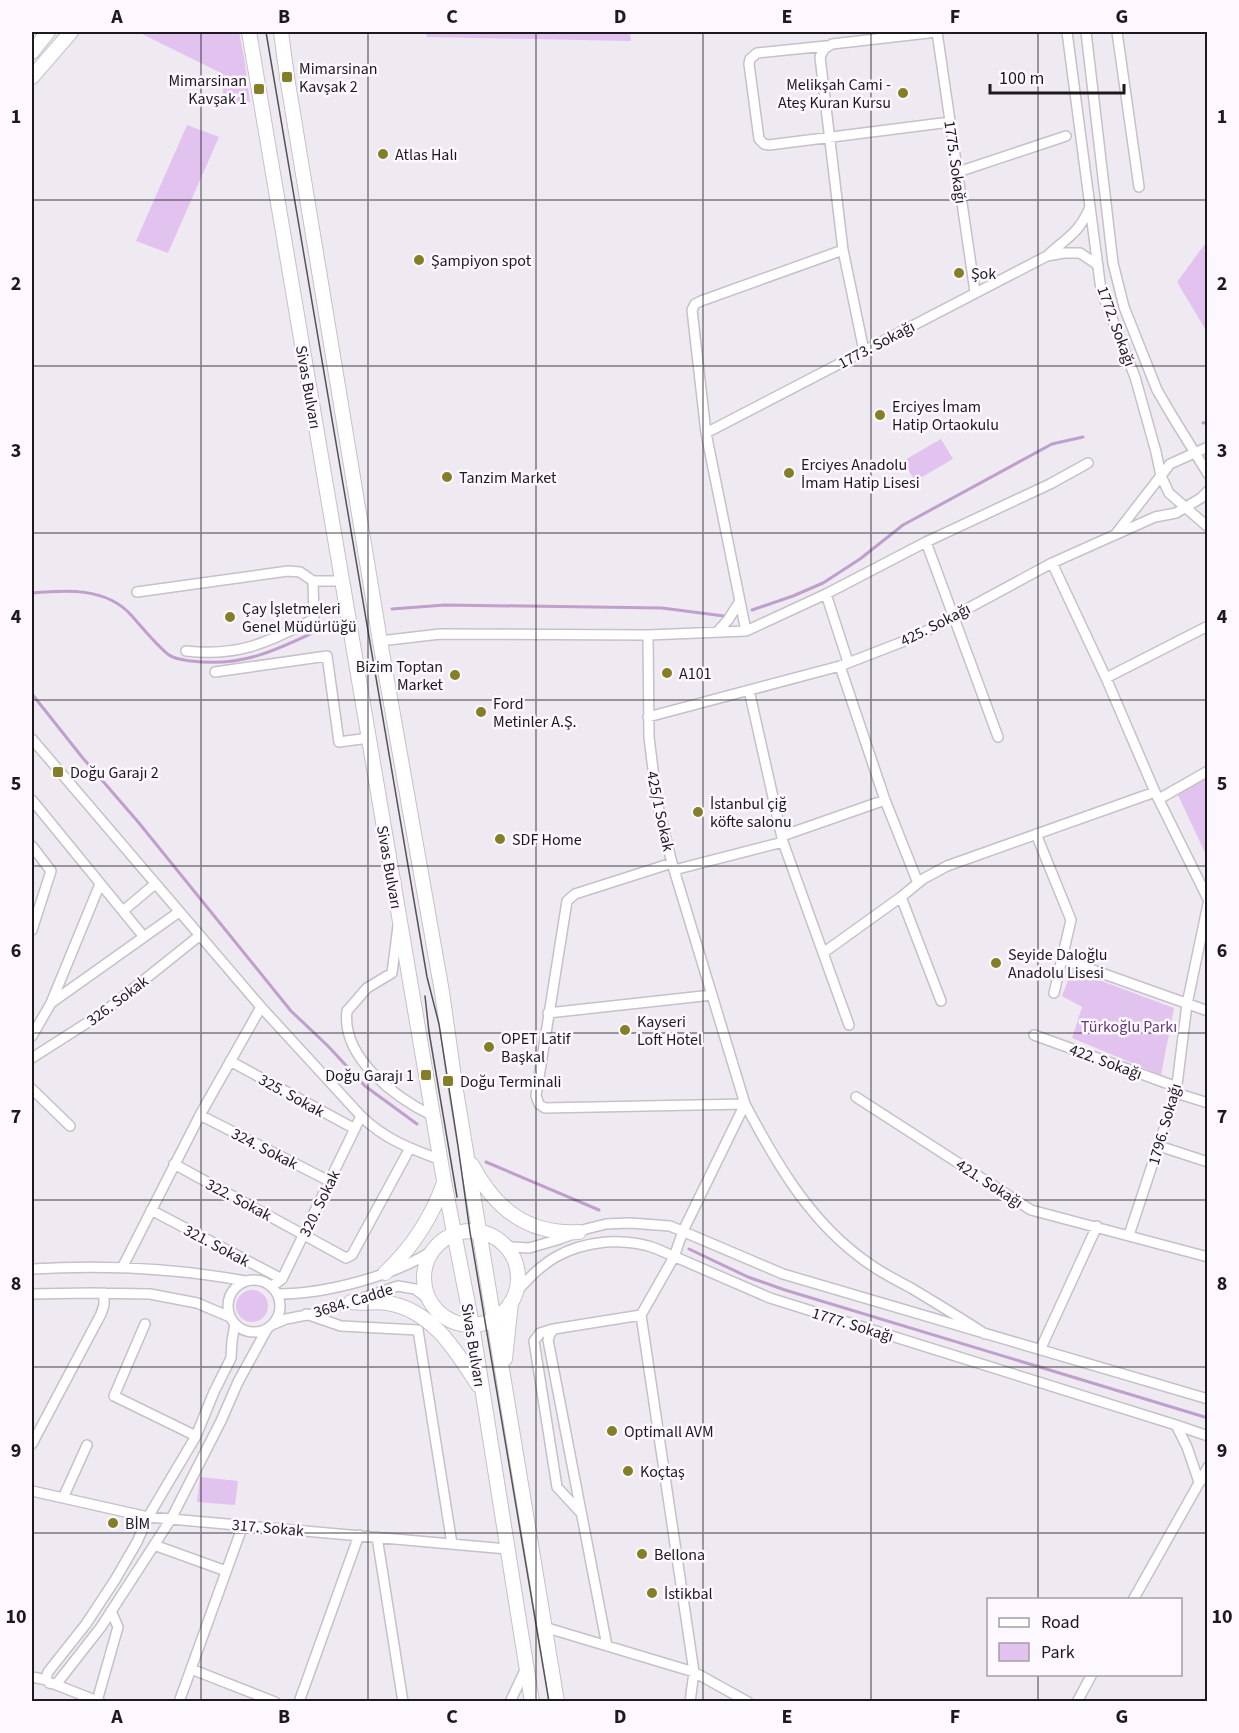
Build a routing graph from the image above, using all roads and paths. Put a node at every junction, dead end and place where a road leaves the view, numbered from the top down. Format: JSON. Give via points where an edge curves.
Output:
{"nodes":[{"id":1,"x":48,"y":32,"type":"edge"},
{"id":2,"x":71,"y":32,"type":"edge"},
{"id":3,"x":249,"y":32,"type":"edge"},
{"id":4,"x":281,"y":32,"type":"edge"},
{"id":5,"x":937,"y":32,"type":"edge"},
{"id":6,"x":1067,"y":32,"type":"edge"},
{"id":7,"x":1091,"y":32,"type":"edge"},
{"id":8,"x":1117,"y":32,"type":"edge"},
{"id":9,"x":1086,"y":36,"type":"edge"},
{"id":10,"x":826,"y":46,"type":"junction"},
{"id":11,"x":32,"y":51,"type":"edge"},
{"id":12,"x":32,"y":77,"type":"edge"},
{"id":13,"x":950,"y":122,"type":"junction"},
{"id":14,"x":1066,"y":136,"type":"dead end"},
{"id":15,"x":830,"y":138,"type":"junction"},
{"id":16,"x":958,"y":172,"type":"junction"},
{"id":17,"x":1139,"y":188,"type":"dead end"},
{"id":18,"x":1090,"y":207,"type":"junction"},
{"id":19,"x":843,"y":250,"type":"junction"},
{"id":20,"x":1047,"y":256,"type":"junction"},
{"id":21,"x":1098,"y":265,"type":"junction"},
{"id":22,"x":975,"y":292,"type":"junction"},
{"id":23,"x":864,"y":351,"type":"junction"},
{"id":24,"x":706,"y":434,"type":"junction"},
{"id":25,"x":1208,"y":447,"type":"edge"},
{"id":26,"x":1195,"y":452,"type":"junction"},
{"id":27,"x":1088,"y":463,"type":"dead end"},
{"id":28,"x":1208,"y":474,"type":"edge"},
{"id":29,"x":1161,"y":476,"type":"junction"},
{"id":30,"x":1208,"y":491,"type":"edge"},
{"id":31,"x":1184,"y":508,"type":"junction"},
{"id":32,"x":1208,"y":528,"type":"edge"},
{"id":33,"x":1113,"y":537,"type":"junction"},
{"id":34,"x":926,"y":542,"type":"junction"},
{"id":35,"x":1052,"y":563,"type":"junction"},
{"id":36,"x":313,"y":581,"type":"junction"},
{"id":37,"x":342,"y":581,"type":"junction"},
{"id":38,"x":136,"y":592,"type":"dead end"},
{"id":39,"x":826,"y":594,"type":"junction"},
{"id":40,"x":740,"y":601,"type":"junction"},
{"id":41,"x":954,"y":616,"type":"junction"},
{"id":42,"x":1208,"y":626,"type":"edge"},
{"id":43,"x":746,"y":631,"type":"junction"},
{"id":44,"x":717,"y":632,"type":"junction"},
{"id":45,"x":648,"y":634,"type":"junction"},
{"id":46,"x":380,"y":641,"type":"junction"},
{"id":47,"x":186,"y":651,"type":"dead end"},
{"id":48,"x":844,"y":664,"type":"junction"},
{"id":49,"x":215,"y":672,"type":"dead end"},
{"id":50,"x":1106,"y":678,"type":"junction"},
{"id":51,"x":749,"y":690,"type":"junction"},
{"id":52,"x":648,"y":717,"type":"junction"},
{"id":53,"x":998,"y":737,"type":"dead end"},
{"id":54,"x":369,"y":738,"type":"junction"},
{"id":55,"x":32,"y":739,"type":"edge"},
{"id":56,"x":1208,"y":771,"type":"edge"},
{"id":57,"x":1157,"y":796,"type":"junction"},
{"id":58,"x":32,"y":800,"type":"edge"},
{"id":59,"x":885,"y":800,"type":"junction"},
{"id":60,"x":1036,"y":834,"type":"junction"},
{"id":61,"x":782,"y":839,"type":"junction"},
{"id":62,"x":32,"y":846,"type":"edge"},
{"id":63,"x":673,"y":866,"type":"junction"},
{"id":64,"x":100,"y":884,"type":"junction"},
{"id":65,"x":155,"y":884,"type":"junction"},
{"id":66,"x":918,"y":884,"type":"junction"},
{"id":67,"x":901,"y":897,"type":"junction"},
{"id":68,"x":1208,"y":899,"type":"edge"},
{"id":69,"x":1208,"y":904,"type":"edge"},
{"id":70,"x":123,"y":911,"type":"junction"},
{"id":71,"x":179,"y":912,"type":"junction"},
{"id":72,"x":399,"y":917,"type":"junction"},
{"id":73,"x":32,"y":930,"type":"edge"},
{"id":74,"x":200,"y":936,"type":"junction"},
{"id":75,"x":144,"y":937,"type":"junction"},
{"id":76,"x":823,"y":953,"type":"junction"},
{"id":77,"x":1062,"y":959,"type":"junction"},
{"id":78,"x":1054,"y":993,"type":"dead end"},
{"id":79,"x":712,"y":995,"type":"junction"},
{"id":80,"x":941,"y":1001,"type":"dead end"},
{"id":81,"x":51,"y":1003,"type":"junction"},
{"id":82,"x":1187,"y":1004,"type":"junction"},
{"id":83,"x":261,"y":1007,"type":"junction"},
{"id":84,"x":1208,"y":1011,"type":"edge"},
{"id":85,"x":548,"y":1013,"type":"junction"},
{"id":86,"x":849,"y":1025,"type":"dead end"},
{"id":87,"x":1034,"y":1035,"type":"dead end"},
{"id":88,"x":32,"y":1036,"type":"edge"},
{"id":89,"x":32,"y":1058,"type":"edge"},
{"id":90,"x":230,"y":1060,"type":"junction"},
{"id":91,"x":32,"y":1089,"type":"edge"},
{"id":92,"x":1177,"y":1090,"type":"junction"},
{"id":93,"x":856,"y":1097,"type":"dead end"},
{"id":94,"x":1208,"y":1103,"type":"edge"},
{"id":95,"x":745,"y":1104,"type":"junction"},
{"id":96,"x":200,"y":1114,"type":"junction"},
{"id":97,"x":361,"y":1116,"type":"junction"},
{"id":98,"x":433,"y":1116,"type":"junction"},
{"id":99,"x":70,"y":1126,"type":"dead end"},
{"id":100,"x":355,"y":1129,"type":"junction"},
{"id":101,"x":1160,"y":1146,"type":"junction"},
{"id":102,"x":410,"y":1148,"type":"junction"},
{"id":103,"x":468,"y":1158,"type":"junction"},
{"id":104,"x":441,"y":1160,"type":"junction"},
{"id":105,"x":1208,"y":1162,"type":"edge"},
{"id":106,"x":174,"y":1164,"type":"junction"},
{"id":107,"x":329,"y":1181,"type":"junction"},
{"id":108,"x":444,"y":1181,"type":"junction"},
{"id":109,"x":151,"y":1210,"type":"junction"},
{"id":110,"x":1097,"y":1226,"type":"junction"},
{"id":111,"x":683,"y":1231,"type":"junction"},
{"id":112,"x":479,"y":1232,"type":"junction"},
{"id":113,"x":579,"y":1232,"type":"junction"},
{"id":114,"x":304,"y":1234,"type":"junction"},
{"id":115,"x":454,"y":1235,"type":"junction"},
{"id":116,"x":1129,"y":1235,"type":"junction"},
{"id":117,"x":501,"y":1242,"type":"junction"},
{"id":118,"x":435,"y":1249,"type":"junction"},
{"id":119,"x":674,"y":1257,"type":"junction"},
{"id":120,"x":1208,"y":1257,"type":"edge"},
{"id":121,"x":122,"y":1268,"type":"junction"},
{"id":122,"x":32,"y":1269,"type":"edge"},
{"id":123,"x":385,"y":1273,"type":"junction"},
{"id":124,"x":282,"y":1279,"type":"junction"},
{"id":125,"x":245,"y":1281,"type":"junction"},
{"id":126,"x":275,"y":1290,"type":"junction"},
{"id":127,"x":104,"y":1293,"type":"junction"},
{"id":128,"x":32,"y":1294,"type":"edge"},
{"id":129,"x":513,"y":1298,"type":"junction"},
{"id":130,"x":430,"y":1299,"type":"junction"},
{"id":131,"x":351,"y":1302,"type":"junction"},
{"id":132,"x":306,"y":1314,"type":"junction"},
{"id":133,"x":641,"y":1315,"type":"junction"},
{"id":134,"x":494,"y":1319,"type":"junction"},
{"id":135,"x":233,"y":1320,"type":"junction"},
{"id":136,"x":145,"y":1324,"type":"dead end"},
{"id":137,"x":472,"y":1325,"type":"junction"},
{"id":138,"x":270,"y":1326,"type":"junction"},
{"id":139,"x":554,"y":1329,"type":"junction"},
{"id":140,"x":985,"y":1334,"type":"junction"},
{"id":141,"x":1040,"y":1350,"type":"junction"},
{"id":142,"x":503,"y":1379,"type":"junction"},
{"id":143,"x":1208,"y":1391,"type":"edge"},
{"id":144,"x":482,"y":1392,"type":"junction"},
{"id":145,"x":1192,"y":1395,"type":"junction"},
{"id":146,"x":1208,"y":1399,"type":"edge"},
{"id":147,"x":1176,"y":1425,"type":"junction"},
{"id":148,"x":196,"y":1436,"type":"junction"},
{"id":149,"x":1208,"y":1436,"type":"edge"},
{"id":150,"x":32,"y":1444,"type":"edge"},
{"id":151,"x":87,"y":1445,"type":"dead end"},
{"id":152,"x":1208,"y":1467,"type":"edge"},
{"id":153,"x":1203,"y":1479,"type":"edge"},
{"id":154,"x":32,"y":1491,"type":"edge"},
{"id":155,"x":63,"y":1498,"type":"junction"},
{"id":156,"x":581,"y":1513,"type":"junction"},
{"id":157,"x":148,"y":1517,"type":"junction"},
{"id":158,"x":171,"y":1519,"type":"junction"},
{"id":159,"x":243,"y":1525,"type":"junction"},
{"id":160,"x":359,"y":1535,"type":"junction"},
{"id":161,"x":377,"y":1537,"type":"junction"},
{"id":162,"x":452,"y":1544,"type":"junction"},
{"id":163,"x":154,"y":1545,"type":"junction"},
{"id":164,"x":507,"y":1549,"type":"junction"},
{"id":165,"x":226,"y":1571,"type":"junction"},
{"id":166,"x":1134,"y":1598,"type":"edge"},
{"id":167,"x":111,"y":1611,"type":"junction"},
{"id":168,"x":544,"y":1627,"type":"junction"},
{"id":169,"x":607,"y":1646,"type":"junction"},
{"id":170,"x":526,"y":1667,"type":"junction"},
{"id":171,"x":191,"y":1669,"type":"junction"},
{"id":172,"x":694,"y":1671,"type":"junction"},
{"id":173,"x":1091,"y":1676,"type":"edge"},
{"id":174,"x":32,"y":1677,"type":"edge"},
{"id":175,"x":51,"y":1682,"type":"junction"},
{"id":176,"x":99,"y":1701,"type":"edge"},
{"id":177,"x":179,"y":1701,"type":"edge"},
{"id":178,"x":275,"y":1701,"type":"edge"},
{"id":179,"x":299,"y":1701,"type":"edge"},
{"id":180,"x":403,"y":1701,"type":"edge"},
{"id":181,"x":510,"y":1701,"type":"edge"},
{"id":182,"x":532,"y":1701,"type":"edge"},
{"id":183,"x":557,"y":1701,"type":"edge"},
{"id":184,"x":690,"y":1701,"type":"edge"},
{"id":185,"x":748,"y":1701,"type":"edge"},
{"id":186,"x":1077,"y":1701,"type":"edge"}],
"edges":[{"from":1,"to":11,"type":"highway"},
{"from":2,"to":12,"type":"highway"},
{"from":3,"to":37,"type":"highway","name":"Sivas Bulvarı"},
{"from":4,"to":46,"type":"highway","name":"Sivas Bulvarı"},
{"from":5,"to":10,"type":"street"},
{"from":5,"to":13,"type":"street","name":"1775. Sokağı"},
{"from":6,"to":18,"type":"street","name":"1772. Sokağı"},
{"from":7,"to":9,"type":"street"},
{"from":8,"to":17,"type":"street"},
{"from":9,"to":26,"type":"street","name":"1772. Sokağı","via":[[1113,263],[1124,307],[1157,390]]},
{"from":10,"to":15,"type":"street","via":[[820,57]]},
{"from":10,"to":15,"type":"street","via":[[757,53],[749,64],[762,143],[770,146]]},
{"from":13,"to":15,"type":"street"},
{"from":13,"to":16,"type":"street","name":"1775. Sokağı"},
{"from":14,"to":16,"type":"street"},
{"from":15,"to":19,"type":"street"},
{"from":16,"to":22,"type":"street","name":"1775. Sokağı"},
{"from":18,"to":20,"type":"street","name":"1773. Sokağı","via":[[1075,233]]},
{"from":18,"to":21,"type":"street","name":"1772. Sokağı"},
{"from":19,"to":23,"type":"street"},
{"from":19,"to":24,"type":"street","via":[[695,304],[691,313]]},
{"from":20,"to":21,"type":"street","name":"1773. Sokağı","via":[[1080,253]]},
{"from":20,"to":22,"type":"street","name":"1773. Sokağı"},
{"from":21,"to":29,"type":"street","name":"1772. Sokağı","via":[[1101,290],[1135,377]]},
{"from":22,"to":23,"type":"street","name":"1773. Sokağı"},
{"from":23,"to":24,"type":"street","name":"1773. Sokağı"},
{"from":24,"to":40,"type":"street"},
{"from":25,"to":26,"type":"street","name":"425. Sokağı"},
{"from":26,"to":28,"type":"street","name":"1772. Sokağı"},
{"from":26,"to":29,"type":"street","name":"425. Sokağı","via":[[1170,464]]},
{"from":27,"to":34,"type":"street"},
{"from":29,"to":31,"type":"street","name":"1772. Sokağı","via":[[1169,493]]},
{"from":29,"to":33,"type":"street","name":"425. Sokağı"},
{"from":30,"to":31,"type":"street","name":"425. Sokağı"},
{"from":31,"to":32,"type":"street","name":"1772. Sokağı"},
{"from":31,"to":33,"type":"street","name":"425. Sokağı"},
{"from":33,"to":35,"type":"street","name":"425. Sokağı"},
{"from":34,"to":39,"type":"street"},
{"from":34,"to":41,"type":"street"},
{"from":35,"to":41,"type":"street","name":"425. Sokağı"},
{"from":35,"to":50,"type":"street"},
{"from":36,"to":37,"type":"street"},
{"from":36,"to":38,"type":"street","via":[[300,572],[288,571]]},
{"from":36,"to":47,"type":"street","via":[[314,619],[252,647],[224,652]]},
{"from":37,"to":54,"type":"highway","name":"Sivas Bulvarı"},
{"from":39,"to":43,"type":"street"},
{"from":39,"to":48,"type":"street"},
{"from":40,"to":43,"type":"street"},
{"from":40,"to":44,"type":"street"},
{"from":41,"to":48,"type":"street","name":"425. Sokağı","via":[[915,637]]},
{"from":41,"to":53,"type":"street"},
{"from":42,"to":50,"type":"street"},
{"from":43,"to":44,"type":"street"},
{"from":44,"to":45,"type":"street"},
{"from":45,"to":46,"type":"street","via":[[440,634]]},
{"from":45,"to":52,"type":"street","name":"425/1 Sokak"},
{"from":46,"to":103,"type":"highway","name":"Sivas Bulvarı"},
{"from":48,"to":51,"type":"street","name":"425. Sokağı"},
{"from":48,"to":59,"type":"street"},
{"from":49,"to":54,"type":"street","via":[[327,656],[339,742]]},
{"from":50,"to":57,"type":"street"},
{"from":51,"to":52,"type":"street","name":"425. Sokağı"},
{"from":51,"to":61,"type":"street"},
{"from":52,"to":63,"type":"street","name":"425/1 Sokak","via":[[655,794]]},
{"from":54,"to":72,"type":"highway","name":"Sivas Bulvarı"},
{"from":55,"to":65,"type":"street"},
{"from":56,"to":57,"type":"street"},
{"from":57,"to":60,"type":"street"},
{"from":57,"to":68,"type":"street"},
{"from":58,"to":64,"type":"street"},
{"from":59,"to":61,"type":"street"},
{"from":59,"to":66,"type":"street"},
{"from":60,"to":66,"type":"street","via":[[953,863]]},
{"from":60,"to":77,"type":"street","via":[[1071,920]]},
{"from":61,"to":63,"type":"street"},
{"from":61,"to":76,"type":"street"},
{"from":62,"to":73,"type":"street","via":[[51,871]]},
{"from":63,"to":79,"type":"street","name":"425/1 Sokak"},
{"from":63,"to":85,"type":"street","via":[[569,898]]},
{"from":64,"to":70,"type":"street"},
{"from":64,"to":81,"type":"street"},
{"from":65,"to":70,"type":"street"},
{"from":65,"to":71,"type":"street"},
{"from":66,"to":67,"type":"street"},
{"from":67,"to":76,"type":"street"},
{"from":67,"to":80,"type":"street"},
{"from":69,"to":82,"type":"street","name":"1796. Sokağı"},
{"from":70,"to":75,"type":"street"},
{"from":71,"to":74,"type":"street"},
{"from":71,"to":75,"type":"street"},
{"from":72,"to":98,"type":"highway","name":"Sivas Bulvarı"},
{"from":72,"to":98,"type":"street","via":[[392,973],[367,988],[347,1011],[347,1031],[361,1057],[386,1085]]},
{"from":74,"to":83,"type":"street"},
{"from":74,"to":89,"type":"street","name":"326. Sokak","via":[[104,1012]]},
{"from":75,"to":81,"type":"street"},
{"from":76,"to":86,"type":"street"},
{"from":77,"to":78,"type":"street"},
{"from":77,"to":82,"type":"street"},
{"from":79,"to":85,"type":"street"},
{"from":79,"to":95,"type":"street","name":"425/1 Sokak"},
{"from":81,"to":88,"type":"street"},
{"from":82,"to":84,"type":"street"},
{"from":82,"to":92,"type":"street","name":"1796. Sokağı"},
{"from":83,"to":90,"type":"street"},
{"from":83,"to":97,"type":"street"},
{"from":85,"to":95,"type":"street","via":[[536,1096],[545,1108]]},
{"from":87,"to":92,"type":"street","name":"422. Sokağı"},
{"from":90,"to":96,"type":"street"},
{"from":90,"to":100,"type":"street","name":"325. Sokak"},
{"from":91,"to":99,"type":"street"},
{"from":92,"to":94,"type":"street","name":"422. Sokağı"},
{"from":92,"to":101,"type":"street","name":"1796. Sokağı"},
{"from":93,"to":110,"type":"street","name":"421. Sokağı","via":[[1031,1210]]},
{"from":95,"to":111,"type":"street"},
{"from":95,"to":140,"type":"street","name":"425/1 Sokak","via":[[787,1178],[846,1246]]},
{"from":96,"to":106,"type":"street"},
{"from":96,"to":107,"type":"street","name":"324. Sokak"},
{"from":97,"to":100,"type":"street","name":"320. Sokak"},
{"from":97,"to":102,"type":"street","via":[[382,1134]]},
{"from":98,"to":104,"type":"highway","name":"Sivas Bulvarı"},
{"from":100,"to":107,"type":"street","name":"320. Sokak"},
{"from":101,"to":105,"type":"street"},
{"from":101,"to":116,"type":"street","name":"1796. Sokağı"},
{"from":102,"to":104,"type":"street"},
{"from":102,"to":114,"type":"street","name":"322. Sokak","via":[[351,1257],[346,1258]]},
{"from":103,"to":112,"type":"highway","name":"Sivas Bulvarı"},
{"from":103,"to":113,"type":"highway","via":[[489,1193],[515,1217],[550,1231]]},
{"from":104,"to":108,"type":"highway","name":"Sivas Bulvarı"},
{"from":106,"to":109,"type":"street"},
{"from":106,"to":114,"type":"street","name":"322. Sokak"},
{"from":107,"to":114,"type":"street","name":"320. Sokak"},
{"from":108,"to":115,"type":"highway","name":"Sivas Bulvarı"},
{"from":108,"to":123,"type":"highway","via":[[423,1228]]},
{"from":109,"to":121,"type":"street"},
{"from":109,"to":124,"type":"street","name":"321. Sokak"},
{"from":110,"to":116,"type":"street","name":"421. Sokağı"},
{"from":110,"to":141,"type":"street"},
{"from":111,"to":113,"type":"street","name":"1777. Sokağı","via":[[630,1222]]},
{"from":111,"to":119,"type":"street"},
{"from":111,"to":140,"type":"street","name":"1777. Sokağı","via":[[783,1274]]},
{"from":112,"to":115,"type":"highway"},
{"from":112,"to":117,"type":"highway"},
{"from":112,"to":134,"type":"highway","name":"Sivas Bulvarı"},
{"from":113,"to":117,"type":"street","name":"1777. Sokağı","via":[[529,1248]]},
{"from":114,"to":124,"type":"street","name":"320. Sokak"},
{"from":115,"to":118,"type":"highway"},
{"from":115,"to":137,"type":"highway","name":"Sivas Bulvarı"},
{"from":116,"to":120,"type":"street","name":"421. Sokağı"},
{"from":117,"to":129,"type":"highway","via":[[512,1255],[517,1270]]},
{"from":118,"to":123,"type":"street","name":"3684. Cadde"},
{"from":118,"to":130,"type":"highway","via":[[425,1271]]},
{"from":119,"to":129,"type":"street","name":"1777. Sokağı","via":[[638,1243],[586,1244],[549,1261],[530,1276]]},
{"from":119,"to":133,"type":"street"},
{"from":119,"to":147,"type":"street","name":"1777. Sokağı","via":[[770,1298]]},
{"from":121,"to":122,"type":"street"},
{"from":121,"to":125,"type":"street"},
{"from":123,"to":126,"type":"street","name":"3684. Cadde","via":[[294,1294]]},
{"from":124,"to":126,"type":"street","name":"320. Sokak"},
{"from":125,"to":126,"type":"street","via":[[262,1280]]},
{"from":125,"to":135,"type":"street","via":[[228,1300]]},
{"from":126,"to":138,"type":"street","via":[[281,1307]]},
{"from":127,"to":128,"type":"street"},
{"from":127,"to":135,"type":"street","via":[[150,1294],[197,1303]]},
{"from":127,"to":150,"type":"street","via":[[101,1314]]},
{"from":129,"to":134,"type":"highway"},
{"from":129,"to":142,"type":"highway"},
{"from":130,"to":131,"type":"street","name":"3684. Cadde","via":[[402,1286]]},
{"from":130,"to":137,"type":"highway","via":[[448,1319]]},
{"from":131,"to":132,"type":"street","name":"3684. Cadde"},
{"from":131,"to":144,"type":"highway","via":[[394,1305],[426,1320],[451,1344]]},
{"from":132,"to":138,"type":"street","name":"3684. Cadde"},
{"from":132,"to":162,"type":"street","via":[[341,1326],[418,1330]]},
{"from":133,"to":139,"type":"street"},
{"from":133,"to":172,"type":"street"},
{"from":134,"to":137,"type":"highway"},
{"from":134,"to":142,"type":"highway","name":"Sivas Bulvarı"},
{"from":135,"to":138,"type":"street","via":[[250,1332]]},
{"from":135,"to":148,"type":"street","via":[[231,1358]]},
{"from":136,"to":148,"type":"street","via":[[114,1396]]},
{"from":137,"to":144,"type":"highway","name":"Sivas Bulvarı"},
{"from":138,"to":158,"type":"street"},
{"from":139,"to":156,"type":"street","via":[[548,1340]]},
{"from":139,"to":156,"type":"street","via":[[540,1333],[534,1341],[557,1487]]},
{"from":140,"to":141,"type":"street","name":"1777. Sokağı"},
{"from":141,"to":145,"type":"street","name":"1777. Sokağı"},
{"from":142,"to":168,"type":"highway","name":"Sivas Bulvarı"},
{"from":143,"to":145,"type":"street"},
{"from":144,"to":164,"type":"highway","name":"Sivas Bulvarı"},
{"from":145,"to":146,"type":"street","name":"1777. Sokağı"},
{"from":147,"to":149,"type":"street","name":"1777. Sokağı"},
{"from":147,"to":153,"type":"street"},
{"from":148,"to":157,"type":"street"},
{"from":151,"to":155,"type":"street"},
{"from":152,"to":153,"type":"street"},
{"from":153,"to":166,"type":"street"},
{"from":154,"to":155,"type":"street","name":"317. Sokak"},
{"from":155,"to":157,"type":"street","name":"317. Sokak"},
{"from":156,"to":169,"type":"street"},
{"from":157,"to":158,"type":"street","name":"317. Sokak"},
{"from":157,"to":175,"type":"street","via":[[115,1580],[48,1672],[46,1678]]},
{"from":158,"to":159,"type":"street","name":"317. Sokak"},
{"from":158,"to":163,"type":"street"},
{"from":159,"to":160,"type":"street","name":"317. Sokak"},
{"from":159,"to":165,"type":"street"},
{"from":160,"to":161,"type":"street","name":"317. Sokak"},
{"from":160,"to":179,"type":"street"},
{"from":161,"to":162,"type":"street","name":"317. Sokak"},
{"from":161,"to":180,"type":"street"},
{"from":162,"to":164,"type":"street","name":"317. Sokak"},
{"from":163,"to":165,"type":"street"},
{"from":163,"to":167,"type":"street"},
{"from":164,"to":170,"type":"highway","name":"Sivas Bulvarı"},
{"from":165,"to":171,"type":"street"},
{"from":167,"to":175,"type":"street","via":[[58,1682]]},
{"from":167,"to":176,"type":"street","via":[[118,1627]]},
{"from":168,"to":169,"type":"street"},
{"from":168,"to":183,"type":"highway","name":"Sivas Bulvarı"},
{"from":169,"to":172,"type":"street"},
{"from":170,"to":181,"type":"street"},
{"from":170,"to":182,"type":"highway","name":"Sivas Bulvarı"},
{"from":171,"to":177,"type":"street"},
{"from":171,"to":178,"type":"street"},
{"from":172,"to":184,"type":"street"},
{"from":172,"to":185,"type":"street"},
{"from":173,"to":186,"type":"street"},
{"from":174,"to":175,"type":"street"},
{"from":175,"to":176,"type":"street"}]}
